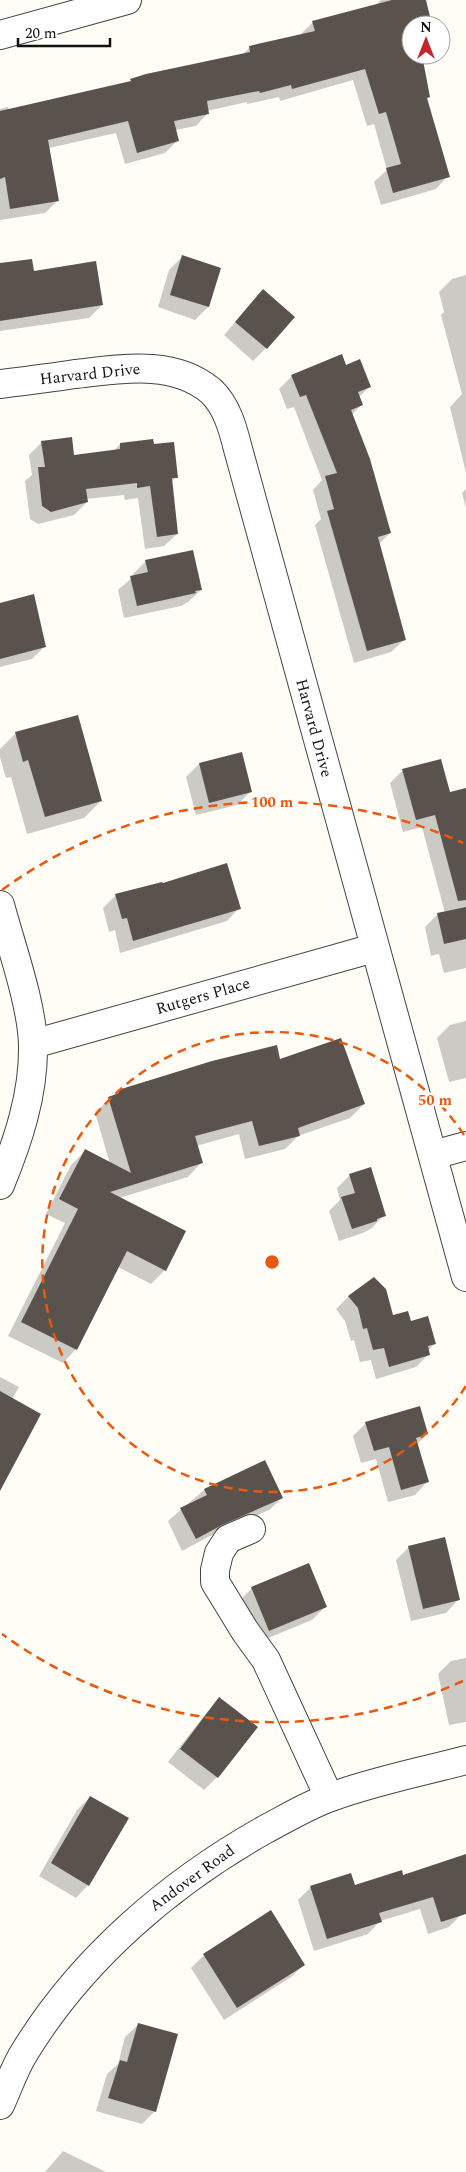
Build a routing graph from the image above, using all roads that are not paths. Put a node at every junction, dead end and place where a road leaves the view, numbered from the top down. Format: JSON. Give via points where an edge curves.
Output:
{"nodes":[{"id":1,"x":127,"y":0,"type":"edge"},
{"id":2,"x":0,"y":35,"type":"edge"},
{"id":3,"x":0,"y":384,"type":"edge"},
{"id":4,"x":0,"y":905,"type":"edge"},
{"id":5,"x":374,"y":948,"type":"junction"},
{"id":6,"x":33,"y":1044,"type":"junction"},
{"id":7,"x":466,"y":1146,"type":"edge"},
{"id":8,"x":433,"y":1154,"type":"junction"},
{"id":9,"x":0,"y":1185,"type":"edge"},
{"id":10,"x":466,"y":1277,"type":"edge"},
{"id":11,"x":251,"y":1529,"type":"dead end"},
{"id":12,"x":466,"y":1760,"type":"edge"},
{"id":13,"x":329,"y":1797,"type":"junction"},
{"id":14,"x":0,"y":2105,"type":"edge"}],
"edges":[{"from":1,"to":2,"type":"street"},
{"from":3,"to":5,"type":"street","name":"Harvard Drive","via":[[152,368],[193,380],[211,392],[223,408],[232,425]]},
{"from":4,"to":6,"type":"street"},
{"from":5,"to":6,"type":"street","name":"Rutgers Place"},
{"from":5,"to":8,"type":"street","name":"Harvard Drive"},
{"from":6,"to":9,"type":"street","via":[[28,1097],[12,1157]]},
{"from":7,"to":8,"type":"street"},
{"from":8,"to":10,"type":"street","name":"Harvard Drive"},
{"from":11,"to":13,"type":"street","via":[[228,1539],[220,1553],[215,1582],[266,1660]]},
{"from":12,"to":13,"type":"street","name":"Andover Road"},
{"from":13,"to":14,"type":"street","name":"Andover Road","via":[[300,1810],[203,1867],[165,1895],[124,1932],[55,2009],[24,2054]]}]}
